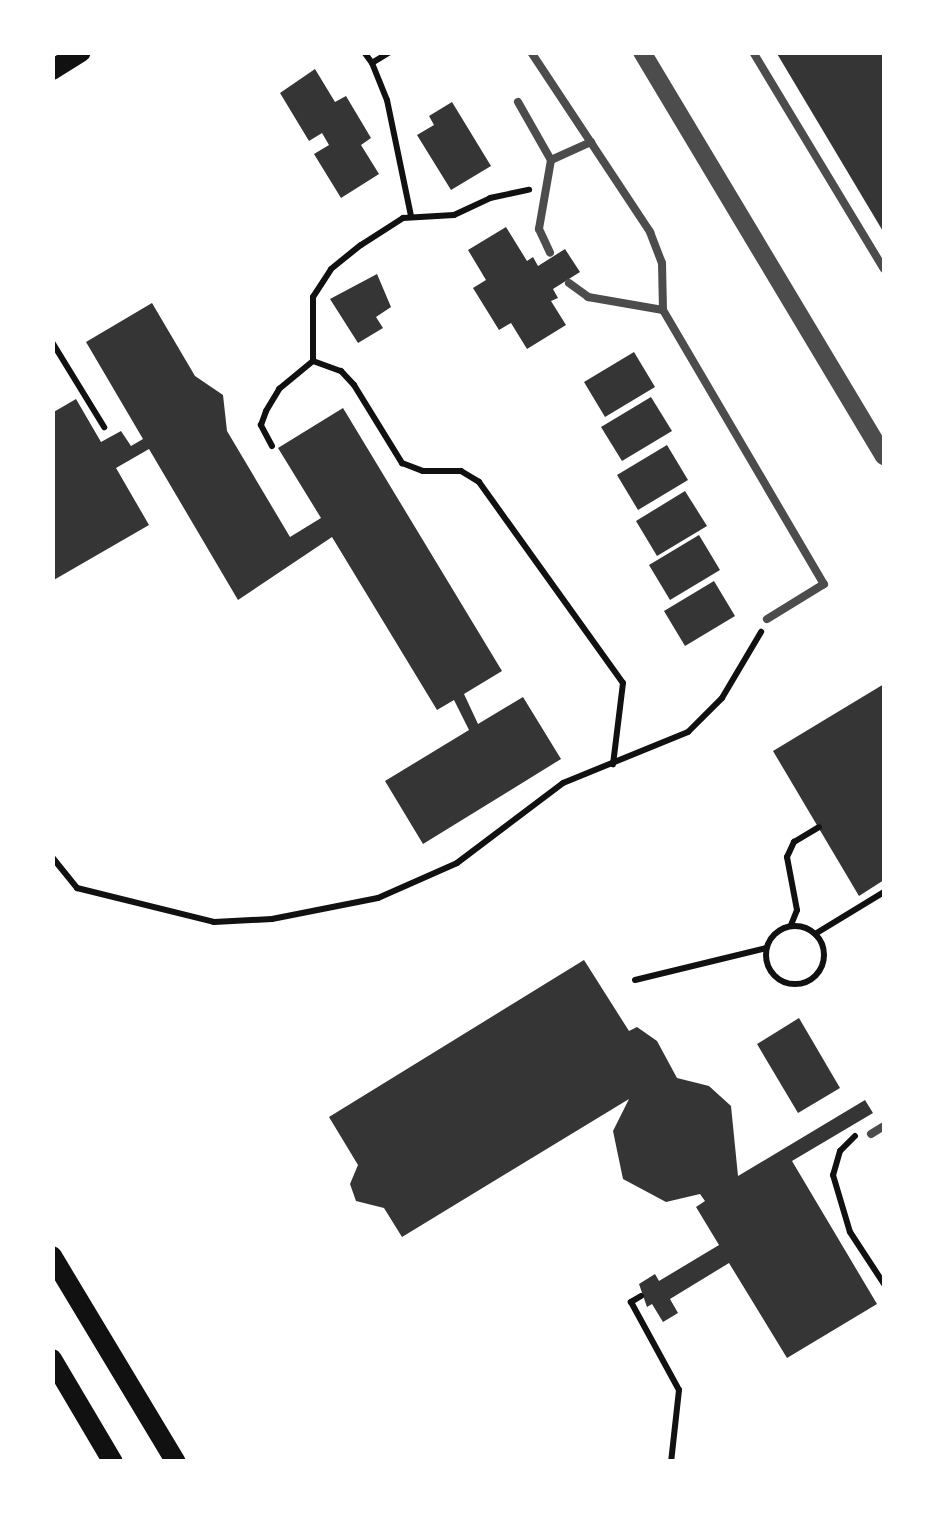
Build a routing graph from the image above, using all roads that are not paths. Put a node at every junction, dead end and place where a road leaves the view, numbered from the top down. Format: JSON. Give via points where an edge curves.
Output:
{"nodes":[{"id":1,"x":81,"y":52,"type":"edge"},
{"id":2,"x":531,"y":52,"type":"edge"},
{"id":3,"x":642,"y":52,"type":"edge"},
{"id":4,"x":753,"y":52,"type":"edge"},
{"id":5,"x":52,"y":70,"type":"edge"},
{"id":6,"x":518,"y":102,"type":"dead end"},
{"id":7,"x":591,"y":142,"type":"junction"},
{"id":8,"x":551,"y":160,"type":"junction"},
{"id":9,"x":550,"y":253,"type":"dead end"},
{"id":10,"x":884,"y":269,"type":"edge"},
{"id":11,"x":569,"y":283,"type":"dead end"},
{"id":12,"x":663,"y":310,"type":"junction"},
{"id":13,"x":884,"y":456,"type":"edge"},
{"id":14,"x":767,"y":619,"type":"road end"},
{"id":15,"x":884,"y":1126,"type":"edge"},
{"id":16,"x":871,"y":1134,"type":"road end"},
{"id":17,"x":52,"y":1256,"type":"edge"},
{"id":18,"x":52,"y":1359,"type":"edge"},
{"id":19,"x":113,"y":1462,"type":"edge"},
{"id":20,"x":176,"y":1462,"type":"edge"}],
"edges":[{"from":1,"to":5,"type":"main road"},
{"from":2,"to":7,"type":"lane"},
{"from":3,"to":13,"type":"street"},
{"from":4,"to":10,"type":"lane"},
{"from":6,"to":8,"type":"lane"},
{"from":7,"to":8,"type":"lane"},
{"from":7,"to":12,"type":"lane","via":[[650,232],[662,264]]},
{"from":8,"to":9,"type":"lane","via":[[540,229]]},
{"from":11,"to":12,"type":"lane","via":[[588,297]]},
{"from":12,"to":14,"type":"lane","via":[[824,584]]},
{"from":15,"to":16,"type":"lane"},
{"from":17,"to":20,"type":"main road"},
{"from":18,"to":19,"type":"main road"}]}
